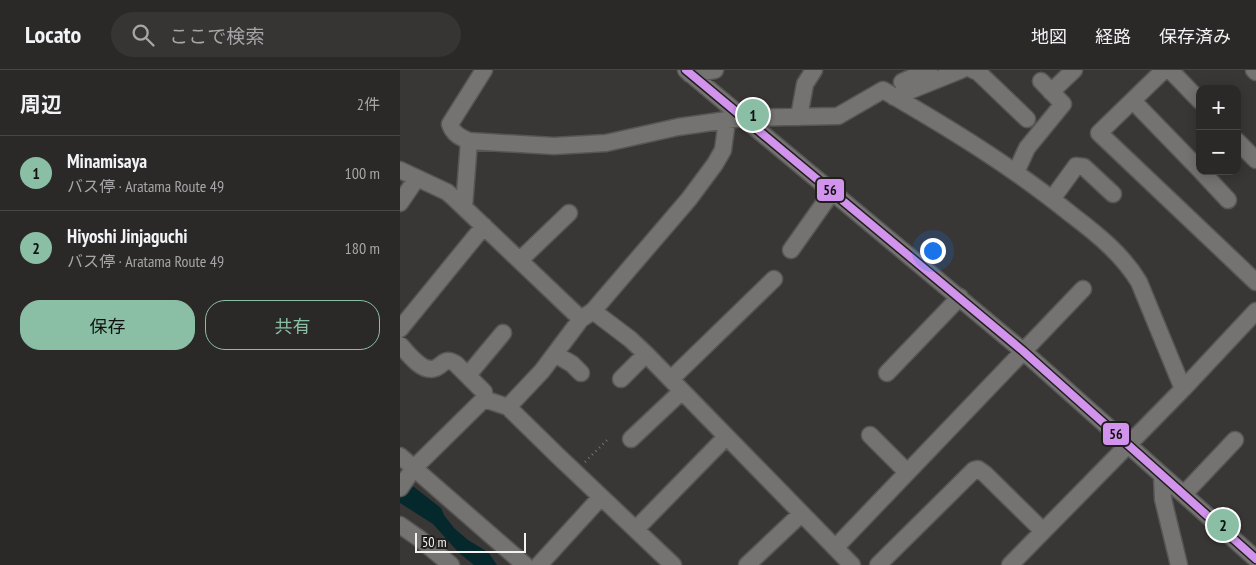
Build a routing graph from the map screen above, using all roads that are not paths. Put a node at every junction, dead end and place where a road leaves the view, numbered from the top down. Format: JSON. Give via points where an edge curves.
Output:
{"nodes":[{"id":1,"x":715,"y":70,"type":"edge"},
{"id":2,"x":814,"y":70,"type":"edge"},
{"id":3,"x":929,"y":70,"type":"edge"},
{"id":4,"x":961,"y":70,"type":"edge"},
{"id":5,"x":973,"y":70,"type":"edge"},
{"id":6,"x":1074,"y":70,"type":"edge"},
{"id":7,"x":1164,"y":70,"type":"edge"},
{"id":8,"x":1170,"y":70,"type":"edge"},
{"id":9,"x":479,"y":72,"type":"edge"},
{"id":10,"x":688,"y":72,"type":"edge"},
{"id":11,"x":889,"y":94,"type":"junction"},
{"id":12,"x":1196,"y":98,"type":"edge"},
{"id":13,"x":1134,"y":102,"type":"junction"},
{"id":14,"x":799,"y":117,"type":"junction"},
{"id":15,"x":743,"y":118,"type":"junction"},
{"id":16,"x":1027,"y":119,"type":"dead end"},
{"id":17,"x":726,"y":120,"type":"junction"},
{"id":18,"x":469,"y":141,"type":"junction"},
{"id":19,"x":1241,"y":145,"type":"edge"},
{"id":20,"x":1256,"y":160,"type":"edge"},
{"id":21,"x":1196,"y":167,"type":"edge"},
{"id":22,"x":400,"y":170,"type":"edge"},
{"id":23,"x":1016,"y":172,"type":"junction"},
{"id":24,"x":1204,"y":175,"type":"edge"},
{"id":25,"x":417,"y":178,"type":"junction"},
{"id":26,"x":832,"y":192,"type":"junction"},
{"id":27,"x":1113,"y":194,"type":"dead end"},
{"id":28,"x":1052,"y":199,"type":"junction"},
{"id":29,"x":1228,"y":200,"type":"dead end"},
{"id":30,"x":400,"y":203,"type":"edge"},
{"id":31,"x":464,"y":207,"type":"junction"},
{"id":32,"x":569,"y":213,"type":"dead end"},
{"id":33,"x":484,"y":226,"type":"junction"},
{"id":34,"x":791,"y":250,"type":"dead end"},
{"id":35,"x":520,"y":260,"type":"junction"},
{"id":36,"x":774,"y":279,"type":"dead end"},
{"id":37,"x":1256,"y":282,"type":"edge"},
{"id":38,"x":1083,"y":289,"type":"dead end"},
{"id":39,"x":960,"y":297,"type":"junction"},
{"id":40,"x":1256,"y":311,"type":"edge"},
{"id":41,"x":587,"y":315,"type":"junction"},
{"id":42,"x":400,"y":329,"type":"edge"},
{"id":43,"x":504,"y":333,"type":"dead end"},
{"id":44,"x":400,"y":345,"type":"edge"},
{"id":45,"x":1023,"y":351,"type":"junction"},
{"id":46,"x":554,"y":354,"type":"junction"},
{"id":47,"x":646,"y":354,"type":"junction"},
{"id":48,"x":581,"y":373,"type":"dead end"},
{"id":49,"x":887,"y":373,"type":"dead end"},
{"id":50,"x":468,"y":375,"type":"junction"},
{"id":51,"x":621,"y":379,"type":"dead end"},
{"id":52,"x":677,"y":385,"type":"junction"},
{"id":53,"x":1184,"y":390,"type":"junction"},
{"id":54,"x":484,"y":399,"type":"junction"},
{"id":55,"x":508,"y":407,"type":"junction"},
{"id":56,"x":870,"y":435,"type":"dead end"},
{"id":57,"x":726,"y":437,"type":"junction"},
{"id":58,"x":631,"y":439,"type":"dead end"},
{"id":59,"x":1235,"y":440,"type":"dead end"},
{"id":60,"x":1129,"y":445,"type":"junction"},
{"id":61,"x":400,"y":456,"type":"edge"},
{"id":62,"x":412,"y":471,"type":"junction"},
{"id":63,"x":907,"y":472,"type":"junction"},
{"id":64,"x":1162,"y":475,"type":"junction"},
{"id":65,"x":400,"y":488,"type":"edge"},
{"id":66,"x":1184,"y":494,"type":"junction"},
{"id":67,"x":602,"y":497,"type":"junction"},
{"id":68,"x":800,"y":514,"type":"junction"},
{"id":69,"x":400,"y":525,"type":"edge"},
{"id":70,"x":636,"y":529,"type":"junction"},
{"id":71,"x":1043,"y":531,"type":"junction"},
{"id":72,"x":835,"y":548,"type":"junction"},
{"id":73,"x":1256,"y":559,"type":"edge"},
{"id":74,"x":663,"y":561,"type":"edge"},
{"id":75,"x":850,"y":564,"type":"edge"},
{"id":76,"x":451,"y":565,"type":"edge"},
{"id":77,"x":525,"y":565,"type":"edge"},
{"id":78,"x":539,"y":565,"type":"edge"},
{"id":79,"x":747,"y":565,"type":"edge"},
{"id":80,"x":878,"y":565,"type":"edge"},
{"id":81,"x":1010,"y":565,"type":"edge"},
{"id":82,"x":1179,"y":565,"type":"edge"}],
"edges":[{"from":1,"to":10,"type":"street"},
{"from":2,"to":14,"type":"street","via":[[805,84]]},
{"from":3,"to":11,"type":"street"},
{"from":4,"to":11,"type":"street"},
{"from":5,"to":16,"type":"street"},
{"from":6,"to":23,"type":"street","via":[[1046,86],[1063,104],[1027,148]]},
{"from":7,"to":13,"type":"street"},
{"from":8,"to":12,"type":"street"},
{"from":9,"to":18,"type":"street","via":[[450,124],[457,135]]},
{"from":10,"to":15,"type":"street"},
{"from":11,"to":14,"type":"street","via":[[838,116]]},
{"from":11,"to":23,"type":"street"},
{"from":13,"to":21,"type":"street"},
{"from":13,"to":37,"type":"street","via":[[1100,133]]},
{"from":14,"to":15,"type":"street"},
{"from":15,"to":17,"type":"street"},
{"from":15,"to":26,"type":"street"},
{"from":17,"to":18,"type":"street","via":[[606,143],[554,146]]},
{"from":17,"to":41,"type":"street","via":[[723,150],[715,164],[689,199]]},
{"from":18,"to":31,"type":"street"},
{"from":19,"to":20,"type":"street"},
{"from":22,"to":25,"type":"street"},
{"from":23,"to":28,"type":"street"},
{"from":24,"to":29,"type":"street"},
{"from":25,"to":30,"type":"street"},
{"from":25,"to":31,"type":"street","via":[[447,192]]},
{"from":26,"to":34,"type":"street"},
{"from":26,"to":39,"type":"street"},
{"from":27,"to":28,"type":"street","via":[[1084,167],[1076,166]]},
{"from":28,"to":53,"type":"street","via":[[1094,232],[1133,271]]},
{"from":31,"to":33,"type":"street"},
{"from":32,"to":35,"type":"street"},
{"from":33,"to":35,"type":"street"},
{"from":33,"to":42,"type":"street"},
{"from":35,"to":41,"type":"street"},
{"from":36,"to":52,"type":"street"},
{"from":38,"to":45,"type":"street"},
{"from":39,"to":45,"type":"street"},
{"from":39,"to":49,"type":"street"},
{"from":40,"to":53,"type":"street"},
{"from":41,"to":46,"type":"street"},
{"from":41,"to":47,"type":"street","via":[[630,339]]},
{"from":43,"to":50,"type":"street"},
{"from":44,"to":50,"type":"street","via":[[425,367],[432,369],[451,361]]},
{"from":45,"to":60,"type":"street"},
{"from":45,"to":63,"type":"street"},
{"from":46,"to":48,"type":"street"},
{"from":46,"to":55,"type":"street"},
{"from":47,"to":51,"type":"street"},
{"from":47,"to":52,"type":"street"},
{"from":50,"to":54,"type":"street","via":[[484,392]]},
{"from":52,"to":57,"type":"street"},
{"from":52,"to":58,"type":"street"},
{"from":53,"to":60,"type":"street"},
{"from":54,"to":55,"type":"street"},
{"from":54,"to":62,"type":"street"},
{"from":55,"to":67,"type":"street"},
{"from":56,"to":63,"type":"street"},
{"from":57,"to":68,"type":"street"},
{"from":57,"to":70,"type":"street"},
{"from":59,"to":66,"type":"street"},
{"from":60,"to":64,"type":"street"},
{"from":60,"to":71,"type":"street"},
{"from":61,"to":62,"type":"street"},
{"from":62,"to":65,"type":"street"},
{"from":62,"to":77,"type":"street"},
{"from":63,"to":72,"type":"street"},
{"from":64,"to":66,"type":"street"},
{"from":64,"to":82,"type":"street","via":[[1163,499]]},
{"from":66,"to":73,"type":"street"},
{"from":67,"to":70,"type":"street"},
{"from":67,"to":78,"type":"street"},
{"from":68,"to":72,"type":"street"},
{"from":68,"to":79,"type":"street"},
{"from":69,"to":76,"type":"street"},
{"from":70,"to":74,"type":"street"},
{"from":71,"to":80,"type":"street","via":[[985,474],[974,470]]},
{"from":71,"to":81,"type":"street"},
{"from":72,"to":75,"type":"street"}]}
